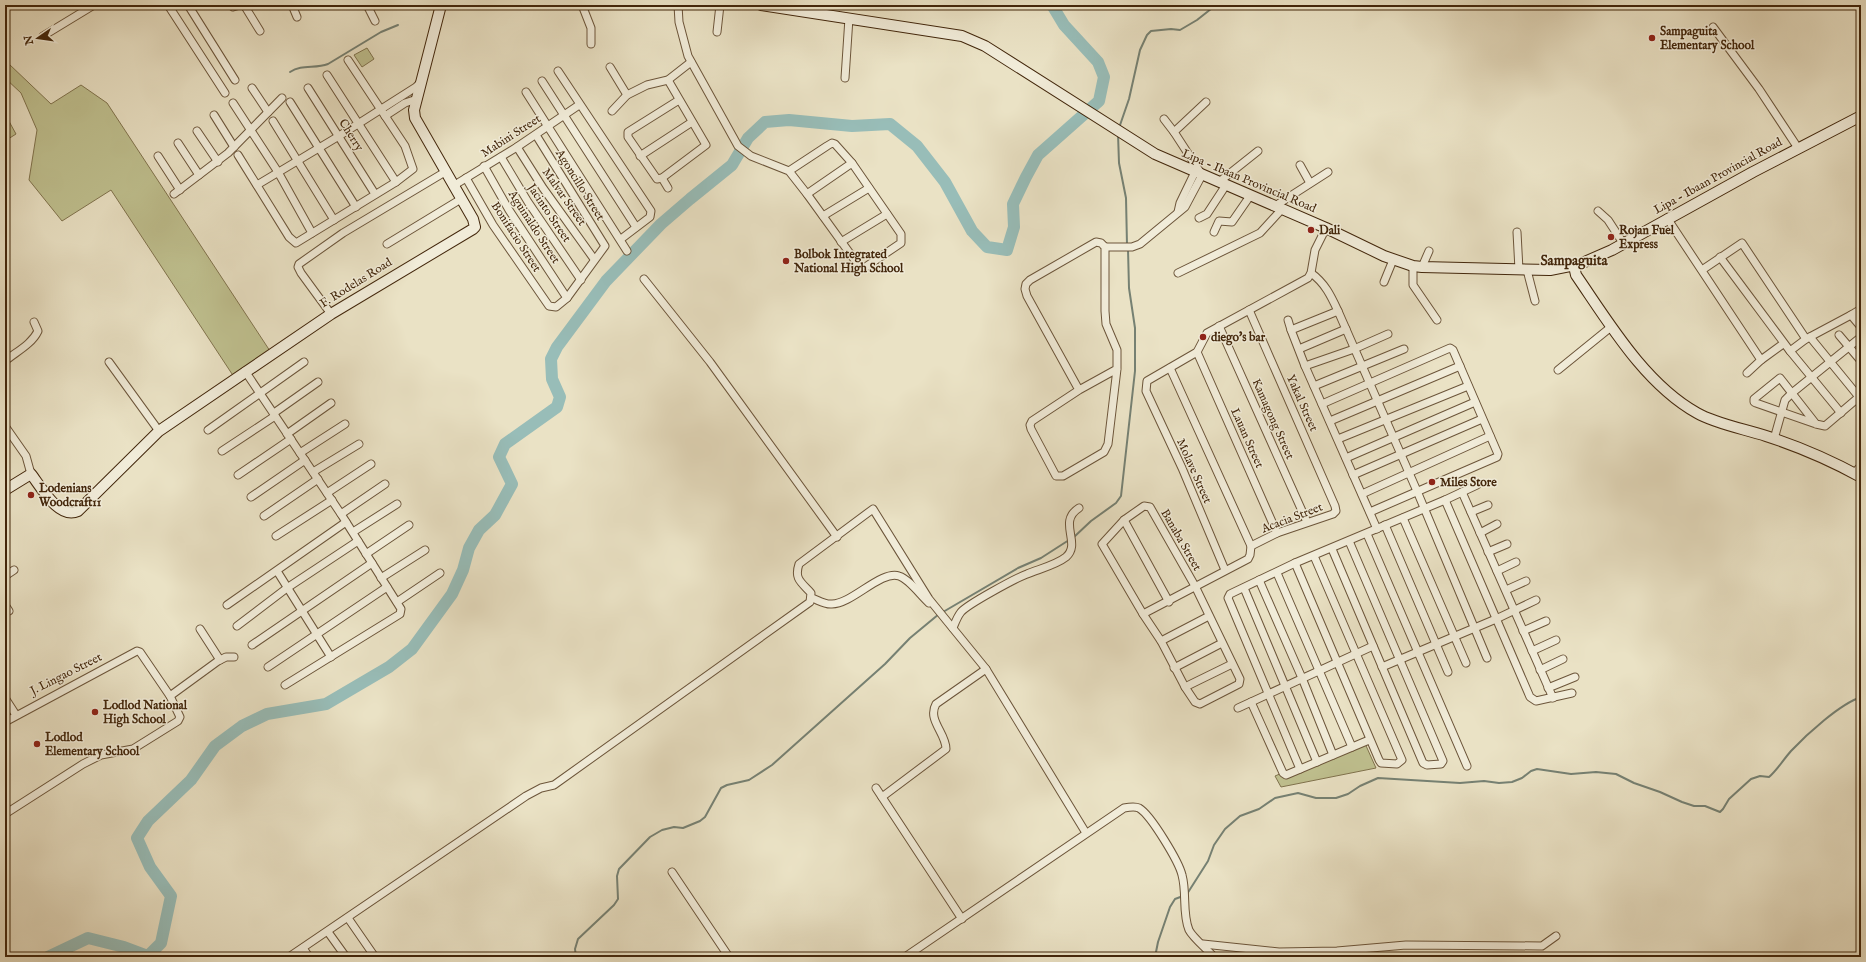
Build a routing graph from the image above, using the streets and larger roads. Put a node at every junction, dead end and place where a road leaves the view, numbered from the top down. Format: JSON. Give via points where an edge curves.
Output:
{"nodes":[{"id":1,"x":94,"y":5,"type":"edge"},
{"id":2,"x":168,"y":5,"type":"edge"},
{"id":3,"x":188,"y":5,"type":"edge"},
{"id":4,"x":231,"y":5,"type":"edge"},
{"id":5,"x":240,"y":5,"type":"edge"},
{"id":6,"x":244,"y":5,"type":"edge"},
{"id":7,"x":292,"y":5,"type":"edge"},
{"id":8,"x":367,"y":5,"type":"edge"},
{"id":9,"x":441,"y":5,"type":"edge"},
{"id":10,"x":582,"y":5,"type":"edge"},
{"id":11,"x":678,"y":5,"type":"edge"},
{"id":12,"x":720,"y":5,"type":"edge"},
{"id":13,"x":761,"y":5,"type":"edge"},
{"id":14,"x":776,"y":6,"type":"edge"},
{"id":15,"x":812,"y":9,"type":"edge"},
{"id":16,"x":297,"y":17,"type":"dead end"},
{"id":17,"x":849,"y":18,"type":"junction"},
{"id":18,"x":375,"y":21,"type":"dead end"},
{"id":19,"x":1713,"y":27,"type":"dead end"},
{"id":20,"x":260,"y":31,"type":"dead end"},
{"id":21,"x":717,"y":32,"type":"dead end"},
{"id":22,"x":43,"y":36,"type":"dead end"},
{"id":23,"x":591,"y":44,"type":"dead end"},
{"id":24,"x":348,"y":60,"type":"dead end"},
{"id":25,"x":691,"y":62,"type":"junction"},
{"id":26,"x":610,"y":68,"type":"dead end"},
{"id":27,"x":558,"y":71,"type":"dead end"},
{"id":28,"x":327,"y":75,"type":"dead end"},
{"id":29,"x":845,"y":78,"type":"dead end"},
{"id":30,"x":235,"y":80,"type":"dead end"},
{"id":31,"x":668,"y":80,"type":"junction"},
{"id":32,"x":542,"y":81,"type":"dead end"},
{"id":33,"x":421,"y":82,"type":"junction"},
{"id":34,"x":252,"y":88,"type":"dead end"},
{"id":35,"x":308,"y":88,"type":"dead end"},
{"id":36,"x":526,"y":92,"type":"dead end"},
{"id":37,"x":225,"y":93,"type":"dead end"},
{"id":38,"x":626,"y":95,"type":"junction"},
{"id":39,"x":282,"y":98,"type":"dead end"},
{"id":40,"x":417,"y":99,"type":"junction"},
{"id":41,"x":679,"y":100,"type":"junction"},
{"id":42,"x":233,"y":102,"type":"dead end"},
{"id":43,"x":290,"y":102,"type":"dead end"},
{"id":44,"x":1206,"y":102,"type":"dead end"},
{"id":45,"x":579,"y":105,"type":"junction"},
{"id":46,"x":612,"y":111,"type":"dead end"},
{"id":47,"x":268,"y":112,"type":"junction"},
{"id":48,"x":383,"y":113,"type":"junction"},
{"id":49,"x":214,"y":115,"type":"dead end"},
{"id":50,"x":563,"y":115,"type":"junction"},
{"id":51,"x":1861,"y":116,"type":"edge"},
{"id":52,"x":1164,"y":119,"type":"dead end"},
{"id":53,"x":273,"y":121,"type":"dead end"},
{"id":54,"x":692,"y":122,"type":"junction"},
{"id":55,"x":358,"y":124,"type":"junction"},
{"id":56,"x":548,"y":126,"type":"junction"},
{"id":57,"x":250,"y":130,"type":"junction"},
{"id":58,"x":197,"y":131,"type":"dead end"},
{"id":59,"x":1174,"y":132,"type":"junction"},
{"id":60,"x":536,"y":135,"type":"junction"},
{"id":61,"x":339,"y":136,"type":"junction"},
{"id":62,"x":178,"y":143,"type":"dead end"},
{"id":63,"x":234,"y":147,"type":"junction"},
{"id":64,"x":517,"y":147,"type":"junction"},
{"id":65,"x":1798,"y":148,"type":"junction"},
{"id":66,"x":319,"y":149,"type":"junction"},
{"id":67,"x":1258,"y":151,"type":"dead end"},
{"id":68,"x":238,"y":154,"type":"dead end"},
{"id":69,"x":158,"y":156,"type":"dead end"},
{"id":70,"x":640,"y":156,"type":"junction"},
{"id":71,"x":500,"y":157,"type":"junction"},
{"id":72,"x":298,"y":160,"type":"junction"},
{"id":73,"x":218,"y":162,"type":"junction"},
{"id":74,"x":852,"y":163,"type":"junction"},
{"id":75,"x":1300,"y":165,"type":"dead end"},
{"id":76,"x":484,"y":166,"type":"junction"},
{"id":77,"x":789,"y":171,"type":"junction"},
{"id":78,"x":278,"y":172,"type":"junction"},
{"id":79,"x":445,"y":172,"type":"junction"},
{"id":80,"x":1328,"y":172,"type":"dead end"},
{"id":81,"x":1199,"y":174,"type":"junction"},
{"id":82,"x":199,"y":175,"type":"junction"},
{"id":83,"x":466,"y":178,"type":"junction"},
{"id":84,"x":662,"y":178,"type":"junction"},
{"id":85,"x":396,"y":182,"type":"junction"},
{"id":86,"x":1310,"y":183,"type":"junction"},
{"id":87,"x":1222,"y":184,"type":"junction"},
{"id":88,"x":257,"y":185,"type":"junction"},
{"id":89,"x":454,"y":186,"type":"junction"},
{"id":90,"x":668,"y":188,"type":"dead end"},
{"id":91,"x":869,"y":188,"type":"junction"},
{"id":92,"x":375,"y":194,"type":"junction"},
{"id":93,"x":807,"y":194,"type":"junction"},
{"id":94,"x":1250,"y":196,"type":"junction"},
{"id":95,"x":461,"y":199,"type":"junction"},
{"id":96,"x":356,"y":207,"type":"junction"},
{"id":97,"x":1278,"y":207,"type":"junction"},
{"id":98,"x":1598,"y":211,"type":"dead end"},
{"id":99,"x":887,"y":214,"type":"junction"},
{"id":100,"x":823,"y":216,"type":"junction"},
{"id":101,"x":1199,"y":218,"type":"dead end"},
{"id":102,"x":1668,"y":218,"type":"junction"},
{"id":103,"x":334,"y":220,"type":"junction"},
{"id":104,"x":636,"y":227,"type":"junction"},
{"id":105,"x":1326,"y":228,"type":"junction"},
{"id":106,"x":1214,"y":232,"type":"dead end"},
{"id":107,"x":1517,"y":232,"type":"dead end"},
{"id":108,"x":312,"y":233,"type":"junction"},
{"id":109,"x":621,"y":239,"type":"junction"},
{"id":110,"x":841,"y":242,"type":"junction"},
{"id":111,"x":1623,"y":243,"type":"junction"},
{"id":112,"x":387,"y":244,"type":"dead end"},
{"id":113,"x":1105,"y":247,"type":"junction"},
{"id":114,"x":627,"y":251,"type":"dead end"},
{"id":115,"x":1429,"y":251,"type":"dead end"},
{"id":116,"x":1720,"y":257,"type":"junction"},
{"id":117,"x":594,"y":259,"type":"junction"},
{"id":118,"x":1393,"y":260,"type":"junction"},
{"id":119,"x":1574,"y":266,"type":"junction"},
{"id":120,"x":1417,"y":267,"type":"junction"},
{"id":121,"x":1523,"y":270,"type":"junction"},
{"id":122,"x":1702,"y":270,"type":"junction"},
{"id":123,"x":1178,"y":273,"type":"dead end"},
{"id":124,"x":1311,"y":273,"type":"junction"},
{"id":125,"x":644,"y":279,"type":"dead end"},
{"id":126,"x":581,"y":280,"type":"junction"},
{"id":127,"x":1384,"y":282,"type":"dead end"},
{"id":128,"x":567,"y":298,"type":"junction"},
{"id":129,"x":1535,"y":301,"type":"dead end"},
{"id":130,"x":1861,"y":309,"type":"edge"},
{"id":131,"x":1249,"y":310,"type":"junction"},
{"id":132,"x":1338,"y":311,"type":"junction"},
{"id":133,"x":331,"y":314,"type":"junction"},
{"id":134,"x":1851,"y":315,"type":"junction"},
{"id":135,"x":1288,"y":320,"type":"dead end"},
{"id":136,"x":1437,"y":320,"type":"dead end"},
{"id":137,"x":34,"y":322,"type":"dead end"},
{"id":138,"x":1219,"y":326,"type":"junction"},
{"id":139,"x":1611,"y":327,"type":"junction"},
{"id":140,"x":1861,"y":327,"type":"edge"},
{"id":141,"x":1346,"y":329,"type":"junction"},
{"id":142,"x":1291,"y":330,"type":"junction"},
{"id":143,"x":1388,"y":334,"type":"dead end"},
{"id":144,"x":1839,"y":335,"type":"dead end"},
{"id":145,"x":1861,"y":337,"type":"edge"},
{"id":146,"x":1808,"y":338,"type":"junction"},
{"id":147,"x":1783,"y":344,"type":"junction"},
{"id":148,"x":1849,"y":346,"type":"junction"},
{"id":149,"x":1299,"y":349,"type":"junction"},
{"id":150,"x":1354,"y":349,"type":"junction"},
{"id":151,"x":1404,"y":349,"type":"dead end"},
{"id":152,"x":1790,"y":351,"type":"junction"},
{"id":153,"x":1196,"y":352,"type":"junction"},
{"id":154,"x":1761,"y":360,"type":"junction"},
{"id":155,"x":5,"y":361,"type":"edge"},
{"id":156,"x":1861,"y":361,"type":"edge"},
{"id":157,"x":109,"y":362,"type":"dead end"},
{"id":158,"x":304,"y":362,"type":"dead end"},
{"id":159,"x":1831,"y":362,"type":"junction"},
{"id":160,"x":1305,"y":366,"type":"junction"},
{"id":161,"x":1361,"y":366,"type":"junction"},
{"id":162,"x":1460,"y":366,"type":"junction"},
{"id":163,"x":1170,"y":368,"type":"junction"},
{"id":164,"x":1117,"y":369,"type":"junction"},
{"id":165,"x":1558,"y":370,"type":"dead end"},
{"id":166,"x":245,"y":371,"type":"junction"},
{"id":167,"x":1747,"y":373,"type":"dead end"},
{"id":168,"x":1811,"y":377,"type":"junction"},
{"id":169,"x":318,"y":382,"type":"dead end"},
{"id":170,"x":1370,"y":385,"type":"junction"},
{"id":171,"x":1314,"y":386,"type":"junction"},
{"id":172,"x":1468,"y":386,"type":"junction"},
{"id":173,"x":1080,"y":390,"type":"junction"},
{"id":174,"x":1792,"y":393,"type":"junction"},
{"id":175,"x":261,"y":394,"type":"junction"},
{"id":176,"x":1860,"y":396,"type":"edge"},
{"id":177,"x":1377,"y":401,"type":"junction"},
{"id":178,"x":1475,"y":402,"type":"junction"},
{"id":179,"x":331,"y":403,"type":"dead end"},
{"id":180,"x":1322,"y":404,"type":"junction"},
{"id":181,"x":1781,"y":412,"type":"junction"},
{"id":182,"x":1841,"y":413,"type":"junction"},
{"id":183,"x":274,"y":415,"type":"junction"},
{"id":184,"x":1385,"y":419,"type":"junction"},
{"id":185,"x":1482,"y":419,"type":"junction"},
{"id":186,"x":1330,"y":421,"type":"junction"},
{"id":187,"x":345,"y":424,"type":"dead end"},
{"id":188,"x":1816,"y":424,"type":"junction"},
{"id":189,"x":5,"y":426,"type":"edge"},
{"id":190,"x":208,"y":430,"type":"dead end"},
{"id":191,"x":159,"y":431,"type":"junction"},
{"id":192,"x":1490,"y":436,"type":"junction"},
{"id":193,"x":289,"y":437,"type":"junction"},
{"id":194,"x":1393,"y":437,"type":"junction"},
{"id":195,"x":1338,"y":439,"type":"junction"},
{"id":196,"x":1774,"y":439,"type":"junction"},
{"id":197,"x":359,"y":444,"type":"dead end"},
{"id":198,"x":222,"y":451,"type":"dead end"},
{"id":199,"x":300,"y":453,"type":"junction"},
{"id":200,"x":1400,"y":455,"type":"junction"},
{"id":201,"x":1346,"y":458,"type":"junction"},
{"id":202,"x":305,"y":460,"type":"junction"},
{"id":203,"x":370,"y":464,"type":"dead end"},
{"id":204,"x":313,"y":472,"type":"junction"},
{"id":205,"x":1859,"y":472,"type":"edge"},
{"id":206,"x":1408,"y":473,"type":"junction"},
{"id":207,"x":32,"y":474,"type":"junction"},
{"id":208,"x":238,"y":475,"type":"dead end"},
{"id":209,"x":1353,"y":475,"type":"junction"},
{"id":210,"x":318,"y":479,"type":"junction"},
{"id":211,"x":385,"y":484,"type":"dead end"},
{"id":212,"x":1477,"y":485,"type":"dead end"},
{"id":213,"x":5,"y":490,"type":"edge"},
{"id":214,"x":1417,"y":490,"type":"junction"},
{"id":215,"x":1462,"y":492,"type":"junction"},
{"id":216,"x":327,"y":493,"type":"junction"},
{"id":217,"x":1362,"y":494,"type":"junction"},
{"id":218,"x":251,"y":497,"type":"dead end"},
{"id":219,"x":332,"y":500,"type":"junction"},
{"id":220,"x":1445,"y":500,"type":"junction"},
{"id":221,"x":397,"y":504,"type":"dead end"},
{"id":222,"x":1488,"y":505,"type":"dead end"},
{"id":223,"x":1335,"y":506,"type":"joint"},
{"id":224,"x":1079,"y":508,"type":"dead end"},
{"id":225,"x":1425,"y":508,"type":"junction"},
{"id":226,"x":1370,"y":512,"type":"junction"},
{"id":227,"x":1471,"y":512,"type":"junction"},
{"id":228,"x":341,"y":514,"type":"junction"},
{"id":229,"x":264,"y":516,"type":"dead end"},
{"id":230,"x":1403,"y":518,"type":"junction"},
{"id":231,"x":1124,"y":520,"type":"junction"},
{"id":232,"x":346,"y":522,"type":"junction"},
{"id":233,"x":1307,"y":522,"type":"junction"},
{"id":234,"x":1498,"y":524,"type":"dead end"},
{"id":235,"x":409,"y":525,"type":"dead end"},
{"id":236,"x":1386,"y":525,"type":"junction"},
{"id":237,"x":1377,"y":529,"type":"junction"},
{"id":238,"x":353,"y":532,"type":"junction"},
{"id":239,"x":1277,"y":533,"type":"junction"},
{"id":240,"x":1480,"y":533,"type":"junction"},
{"id":241,"x":1367,"y":534,"type":"junction"},
{"id":242,"x":276,"y":536,"type":"dead end"},
{"id":243,"x":837,"y":537,"type":"junction"},
{"id":244,"x":358,"y":541,"type":"junction"},
{"id":245,"x":1349,"y":541,"type":"junction"},
{"id":246,"x":1507,"y":544,"type":"dead end"},
{"id":247,"x":1251,"y":546,"type":"junction"},
{"id":248,"x":1332,"y":549,"type":"junction"},
{"id":249,"x":425,"y":550,"type":"dead end"},
{"id":250,"x":1488,"y":552,"type":"junction"},
{"id":251,"x":366,"y":554,"type":"junction"},
{"id":252,"x":1314,"y":556,"type":"junction"},
{"id":253,"x":1516,"y":562,"type":"dead end"},
{"id":254,"x":372,"y":563,"type":"junction"},
{"id":255,"x":1295,"y":563,"type":"junction"},
{"id":256,"x":14,"y":570,"type":"dead end"},
{"id":257,"x":1225,"y":570,"type":"junction"},
{"id":258,"x":276,"y":571,"type":"junction"},
{"id":259,"x":1497,"y":571,"type":"junction"},
{"id":260,"x":440,"y":573,"type":"dead end"},
{"id":261,"x":1276,"y":573,"type":"junction"},
{"id":262,"x":5,"y":576,"type":"edge"},
{"id":263,"x":381,"y":578,"type":"junction"},
{"id":264,"x":1259,"y":580,"type":"junction"},
{"id":265,"x":1526,"y":581,"type":"dead end"},
{"id":266,"x":1195,"y":586,"type":"junction"},
{"id":267,"x":387,"y":587,"type":"junction"},
{"id":268,"x":287,"y":588,"type":"junction"},
{"id":269,"x":1244,"y":588,"type":"junction"},
{"id":270,"x":1506,"y":590,"type":"junction"},
{"id":271,"x":812,"y":598,"type":"junction"},
{"id":272,"x":1536,"y":600,"type":"dead end"},
{"id":273,"x":397,"y":602,"type":"junction"},
{"id":274,"x":1169,"y":602,"type":"junction"},
{"id":275,"x":227,"y":605,"type":"dead end"},
{"id":276,"x":301,"y":610,"type":"junction"},
{"id":277,"x":1514,"y":611,"type":"junction"},
{"id":278,"x":1143,"y":614,"type":"junction"},
{"id":279,"x":1208,"y":616,"type":"junction"},
{"id":280,"x":945,"y":619,"type":"junction"},
{"id":281,"x":1496,"y":619,"type":"junction"},
{"id":282,"x":1546,"y":621,"type":"dead end"},
{"id":283,"x":238,"y":626,"type":"dead end"},
{"id":284,"x":1474,"y":627,"type":"junction"},
{"id":285,"x":953,"y":628,"type":"junction"},
{"id":286,"x":200,"y":629,"type":"dead end"},
{"id":287,"x":1523,"y":632,"type":"junction"},
{"id":288,"x":316,"y":634,"type":"junction"},
{"id":289,"x":1454,"y":636,"type":"junction"},
{"id":290,"x":1556,"y":640,"type":"dead end"},
{"id":291,"x":1161,"y":641,"type":"junction"},
{"id":292,"x":1222,"y":643,"type":"junction"},
{"id":293,"x":1436,"y":644,"type":"junction"},
{"id":294,"x":252,"y":645,"type":"dead end"},
{"id":295,"x":1373,"y":646,"type":"junction"},
{"id":296,"x":1532,"y":651,"type":"junction"},
{"id":297,"x":1419,"y":652,"type":"junction"},
{"id":298,"x":1356,"y":655,"type":"junction"},
{"id":299,"x":234,"y":657,"type":"dead end"},
{"id":300,"x":331,"y":657,"type":"junction"},
{"id":301,"x":1487,"y":658,"type":"dead end"},
{"id":302,"x":1400,"y":659,"type":"junction"},
{"id":303,"x":1563,"y":659,"type":"dead end"},
{"id":304,"x":220,"y":660,"type":"junction"},
{"id":305,"x":1338,"y":663,"type":"junction"},
{"id":306,"x":1466,"y":663,"type":"dead end"},
{"id":307,"x":1232,"y":664,"type":"junction"},
{"id":308,"x":268,"y":667,"type":"dead end"},
{"id":309,"x":1382,"y":667,"type":"junction"},
{"id":310,"x":1174,"y":668,"type":"junction"},
{"id":311,"x":986,"y":669,"type":"junction"},
{"id":312,"x":1320,"y":670,"type":"junction"},
{"id":313,"x":1540,"y":670,"type":"junction"},
{"id":314,"x":1448,"y":672,"type":"dead end"},
{"id":315,"x":1575,"y":677,"type":"dead end"},
{"id":316,"x":1302,"y":678,"type":"junction"},
{"id":317,"x":1285,"y":685,"type":"junction"},
{"id":318,"x":285,"y":686,"type":"dead end"},
{"id":319,"x":1185,"y":687,"type":"junction"},
{"id":320,"x":1548,"y":688,"type":"junction"},
{"id":321,"x":1572,"y":693,"type":"dead end"},
{"id":322,"x":1268,"y":694,"type":"junction"},
{"id":323,"x":170,"y":696,"type":"junction"},
{"id":324,"x":5,"y":698,"type":"edge"},
{"id":325,"x":1553,"y":698,"type":"junction"},
{"id":326,"x":1251,"y":702,"type":"junction"},
{"id":327,"x":1238,"y":708,"type":"dead end"},
{"id":328,"x":16,"y":715,"type":"junction"},
{"id":329,"x":5,"y":722,"type":"edge"},
{"id":330,"x":1369,"y":740,"type":"junction"},
{"id":331,"x":1352,"y":747,"type":"junction"},
{"id":332,"x":1333,"y":755,"type":"junction"},
{"id":333,"x":1317,"y":762,"type":"junction"},
{"id":334,"x":1467,"y":766,"type":"dead end"},
{"id":335,"x":1300,"y":769,"type":"junction"},
{"id":336,"x":876,"y":788,"type":"dead end"},
{"id":337,"x":882,"y":797,"type":"junction"},
{"id":338,"x":5,"y":814,"type":"edge"},
{"id":339,"x":1086,"y":833,"type":"junction"},
{"id":340,"x":672,"y":872,"type":"dead end"},
{"id":341,"x":348,"y":918,"type":"junction"},
{"id":342,"x":962,"y":919,"type":"junction"},
{"id":343,"x":328,"y":932,"type":"junction"},
{"id":344,"x":1556,"y":936,"type":"dead end"},
{"id":345,"x":1203,"y":944,"type":"junction"},
{"id":346,"x":303,"y":948,"type":"junction"},
{"id":347,"x":915,"y":954,"type":"edge"},
{"id":348,"x":289,"y":957,"type":"edge"},
{"id":349,"x":309,"y":957,"type":"edge"},
{"id":350,"x":346,"y":957,"type":"edge"},
{"id":351,"x":375,"y":957,"type":"edge"},
{"id":352,"x":729,"y":957,"type":"edge"},
{"id":353,"x":905,"y":957,"type":"edge"},
{"id":354,"x":1214,"y":957,"type":"edge"}],
"edges":[{"from":1,"to":22,"type":"street"},
{"from":2,"to":37,"type":"street"},
{"from":3,"to":30,"type":"street"},
{"from":4,"to":5,"type":"street"},
{"from":6,"to":20,"type":"street"},
{"from":7,"to":16,"type":"street"},
{"from":8,"to":18,"type":"street"},
{"from":9,"to":33,"type":"street","name":"F. Rodelas Road"},
{"from":10,"to":23,"type":"street","via":[[590,28]]},
{"from":11,"to":25,"type":"street","via":[[679,22]]},
{"from":12,"to":21,"type":"street"},
{"from":13,"to":14,"type":"street","name":"Lipa - Ibaan Provincial Road"},
{"from":14,"to":15,"type":"street","name":"Lipa - Ibaan Provincial Road"},
{"from":15,"to":17,"type":"street","name":"Lipa - Ibaan Provincial Road"},
{"from":17,"to":29,"type":"street"},
{"from":17,"to":81,"type":"street","name":"Lipa - Ibaan Provincial Road","via":[[962,36],[985,46],[1155,154]]},
{"from":19,"to":65,"type":"street"},
{"from":24,"to":48,"type":"street"},
{"from":25,"to":31,"type":"street"},
{"from":25,"to":77,"type":"street","via":[[738,146],[751,156]]},
{"from":26,"to":38,"type":"street"},
{"from":27,"to":45,"type":"street"},
{"from":28,"to":55,"type":"street"},
{"from":31,"to":38,"type":"street","via":[[647,85]]},
{"from":31,"to":41,"type":"street"},
{"from":32,"to":50,"type":"street"},
{"from":33,"to":40,"type":"street","name":"F. Rodelas Road"},
{"from":33,"to":48,"type":"street"},
{"from":34,"to":47,"type":"street"},
{"from":35,"to":61,"type":"street","name":"Cherry"},
{"from":36,"to":56,"type":"street"},
{"from":38,"to":46,"type":"street"},
{"from":39,"to":47,"type":"street"},
{"from":40,"to":48,"type":"street"},
{"from":40,"to":79,"type":"street","name":"F. Rodelas Road","via":[[415,118]]},
{"from":41,"to":54,"type":"street"},
{"from":41,"to":70,"type":"street","via":[[628,132],[628,137]]},
{"from":42,"to":57,"type":"street"},
{"from":43,"to":66,"type":"street"},
{"from":44,"to":59,"type":"street"},
{"from":45,"to":50,"type":"street","name":"Mabini Street"},
{"from":45,"to":104,"type":"street","via":[[651,211],[650,217]]},
{"from":47,"to":57,"type":"street"},
{"from":48,"to":55,"type":"street"},
{"from":48,"to":85,"type":"street","via":[[405,146],[414,166]]},
{"from":49,"to":63,"type":"street"},
{"from":50,"to":56,"type":"street","name":"Mabini Street"},
{"from":50,"to":104,"type":"street"},
{"from":51,"to":65,"type":"street","name":"Lipa - Ibaan Provincial Road"},
{"from":52,"to":59,"type":"street"},
{"from":53,"to":72,"type":"street"},
{"from":54,"to":70,"type":"street"},
{"from":54,"to":84,"type":"street","via":[[706,142],[705,147]]},
{"from":55,"to":61,"type":"street"},
{"from":55,"to":85,"type":"street"},
{"from":56,"to":60,"type":"street","name":"Mabini Street"},
{"from":56,"to":109,"type":"street"},
{"from":57,"to":63,"type":"street"},
{"from":57,"to":78,"type":"street"},
{"from":58,"to":73,"type":"street"},
{"from":59,"to":81,"type":"street"},
{"from":60,"to":64,"type":"street","name":"Mabini Street"},
{"from":60,"to":117,"type":"street","name":"Agoncillo Street","via":[[604,246]]},
{"from":61,"to":66,"type":"street"},
{"from":61,"to":92,"type":"street","name":"Cherry"},
{"from":62,"to":82,"type":"street"},
{"from":63,"to":73,"type":"street"},
{"from":64,"to":71,"type":"street","name":"Mabini Street"},
{"from":64,"to":117,"type":"street","name":"Malvar Street"},
{"from":65,"to":102,"type":"street","name":"Lipa - Ibaan Provincial Road"},
{"from":66,"to":72,"type":"street"},
{"from":66,"to":96,"type":"street"},
{"from":67,"to":87,"type":"street"},
{"from":68,"to":88,"type":"street"},
{"from":69,"to":82,"type":"street","via":[[177,192]]},
{"from":70,"to":84,"type":"street","via":[[656,178]]},
{"from":71,"to":76,"type":"street","name":"Mabini Street"},
{"from":71,"to":126,"type":"street","name":"Jacinto Street"},
{"from":72,"to":78,"type":"street"},
{"from":72,"to":103,"type":"street"},
{"from":73,"to":82,"type":"street"},
{"from":74,"to":77,"type":"street","via":[[840,148],[832,143]]},
{"from":74,"to":91,"type":"street"},
{"from":74,"to":93,"type":"street"},
{"from":75,"to":86,"type":"street"},
{"from":76,"to":83,"type":"street","name":"Mabini Street"},
{"from":76,"to":128,"type":"street","name":"Aguinaldo Street","via":[[509,210]]},
{"from":77,"to":93,"type":"street"},
{"from":78,"to":88,"type":"street"},
{"from":78,"to":108,"type":"street"},
{"from":79,"to":89,"type":"street","name":"F. Rodelas Road"},
{"from":79,"to":133,"type":"street","via":[[343,233],[299,264],[301,273]]},
{"from":80,"to":86,"type":"street"},
{"from":81,"to":87,"type":"street","name":"Lipa - Ibaan Provincial Road"},
{"from":81,"to":113,"type":"street","via":[[1185,207],[1140,244]]},
{"from":83,"to":89,"type":"street","name":"Mabini Street"},
{"from":83,"to":128,"type":"street","name":"Bonifacio Street","via":[[493,225],[549,306],[556,308]]},
{"from":84,"to":90,"type":"street"},
{"from":85,"to":92,"type":"street"},
{"from":86,"to":97,"type":"street"},
{"from":87,"to":94,"type":"street","name":"Lipa - Ibaan Provincial Road"},
{"from":87,"to":101,"type":"street","via":[[1207,214]]},
{"from":88,"to":108,"type":"street","via":[[293,242],[296,243]]},
{"from":89,"to":95,"type":"street","name":"F. Rodelas Road"},
{"from":91,"to":99,"type":"street"},
{"from":91,"to":100,"type":"street"},
{"from":92,"to":96,"type":"street"},
{"from":93,"to":100,"type":"street"},
{"from":94,"to":97,"type":"street","name":"Lipa - Ibaan Provincial Road"},
{"from":94,"to":106,"type":"street","via":[[1232,222],[1219,221]]},
{"from":95,"to":112,"type":"street"},
{"from":95,"to":133,"type":"street","name":"F. Rodelas Road","via":[[473,219],[473,229]]},
{"from":96,"to":103,"type":"street"},
{"from":97,"to":105,"type":"street","name":"Lipa - Ibaan Provincial Road"},
{"from":97,"to":123,"type":"street","via":[[1260,233]]},
{"from":98,"to":111,"type":"street","via":[[1608,220]]},
{"from":99,"to":110,"type":"street"},
{"from":99,"to":110,"type":"street","via":[[901,234],[902,243],[864,268],[859,266]]},
{"from":100,"to":110,"type":"street"},
{"from":102,"to":111,"type":"street","name":"Lipa - Ibaan Provincial Road"},
{"from":102,"to":122,"type":"street"},
{"from":103,"to":108,"type":"street"},
{"from":104,"to":109,"type":"street"},
{"from":105,"to":118,"type":"street","name":"Lipa - Ibaan Provincial Road"},
{"from":105,"to":124,"type":"street","via":[[1316,250]]},
{"from":107,"to":121,"type":"street"},
{"from":109,"to":114,"type":"street"},
{"from":111,"to":119,"type":"street","name":"Lipa - Ibaan Provincial Road","via":[[1594,259]]},
{"from":113,"to":164,"type":"street","via":[[1106,324],[1117,350]]},
{"from":113,"to":173,"type":"street","via":[[1096,242],[1026,284],[1025,289]]},
{"from":115,"to":120,"type":"street"},
{"from":116,"to":122,"type":"street"},
{"from":116,"to":146,"type":"street","via":[[1743,244]]},
{"from":116,"to":147,"type":"street"},
{"from":117,"to":126,"type":"street"},
{"from":118,"to":120,"type":"street","name":"Lipa - Ibaan Provincial Road"},
{"from":118,"to":127,"type":"street"},
{"from":119,"to":121,"type":"street","name":"Lipa - Ibaan Provincial Road"},
{"from":119,"to":139,"type":"street","via":[[1576,275]]},
{"from":120,"to":121,"type":"street","name":"Lipa - Ibaan Provincial Road"},
{"from":120,"to":136,"type":"street","via":[[1413,285]]},
{"from":121,"to":129,"type":"street"},
{"from":122,"to":154,"type":"street"},
{"from":124,"to":131,"type":"street","via":[[1303,283]]},
{"from":124,"to":132,"type":"street","via":[[1327,288]]},
{"from":125,"to":243,"type":"street","via":[[710,362]]},
{"from":126,"to":128,"type":"street"},
{"from":130,"to":134,"type":"street"},
{"from":131,"to":138,"type":"street"},
{"from":131,"to":223,"type":"street","name":"Yakal Street"},
{"from":132,"to":141,"type":"street"},
{"from":132,"to":142,"type":"street"},
{"from":133,"to":166,"type":"street","name":"F. Rodelas Road"},
{"from":134,"to":140,"type":"street"},
{"from":134,"to":146,"type":"street"},
{"from":135,"to":142,"type":"street"},
{"from":137,"to":155,"type":"street","via":[[38,331],[36,335]]},
{"from":138,"to":153,"type":"street","via":[[1207,333]]},
{"from":138,"to":233,"type":"street","name":"Kamagong Street"},
{"from":139,"to":165,"type":"street"},
{"from":139,"to":196,"type":"street","via":[[1657,383],[1687,407],[1707,418]]},
{"from":141,"to":149,"type":"street"},
{"from":141,"to":150,"type":"street"},
{"from":142,"to":149,"type":"street"},
{"from":143,"to":150,"type":"street"},
{"from":144,"to":148,"type":"street"},
{"from":145,"to":148,"type":"street"},
{"from":146,"to":152,"type":"street"},
{"from":146,"to":159,"type":"street"},
{"from":147,"to":152,"type":"street"},
{"from":147,"to":154,"type":"street"},
{"from":148,"to":156,"type":"street"},
{"from":148,"to":159,"type":"street"},
{"from":149,"to":160,"type":"street"},
{"from":150,"to":160,"type":"street"},
{"from":150,"to":161,"type":"street"},
{"from":151,"to":161,"type":"street"},
{"from":152,"to":168,"type":"street"},
{"from":153,"to":163,"type":"street"},
{"from":153,"to":239,"type":"street","name":"Lauan Street"},
{"from":154,"to":167,"type":"street"},
{"from":157,"to":191,"type":"street"},
{"from":158,"to":175,"type":"street"},
{"from":159,"to":168,"type":"street"},
{"from":159,"to":176,"type":"street"},
{"from":160,"to":171,"type":"street"},
{"from":161,"to":170,"type":"street"},
{"from":161,"to":171,"type":"street"},
{"from":162,"to":170,"type":"street","via":[[1450,348]]},
{"from":162,"to":172,"type":"street"},
{"from":162,"to":177,"type":"street"},
{"from":163,"to":247,"type":"street"},
{"from":163,"to":257,"type":"street","name":"Molave Street","via":[[1147,381],[1146,391]]},
{"from":164,"to":173,"type":"street"},
{"from":164,"to":173,"type":"street","via":[[1107,448],[1063,476],[1056,476],[1030,425],[1032,421]]},
{"from":166,"to":175,"type":"street"},
{"from":166,"to":191,"type":"street","name":"F. Rodelas Road"},
{"from":168,"to":174,"type":"street"},
{"from":168,"to":182,"type":"street"},
{"from":169,"to":183,"type":"street"},
{"from":170,"to":177,"type":"street"},
{"from":170,"to":180,"type":"street"},
{"from":171,"to":180,"type":"street"},
{"from":172,"to":178,"type":"street"},
{"from":172,"to":184,"type":"street"},
{"from":174,"to":181,"type":"street"},
{"from":174,"to":181,"type":"street","via":[[1780,378],[1754,399],[1754,402]]},
{"from":174,"to":188,"type":"street"},
{"from":175,"to":183,"type":"street"},
{"from":175,"to":190,"type":"street"},
{"from":176,"to":182,"type":"street"},
{"from":177,"to":184,"type":"street"},
{"from":177,"to":186,"type":"street"},
{"from":178,"to":185,"type":"street"},
{"from":178,"to":194,"type":"street"},
{"from":179,"to":193,"type":"street"},
{"from":180,"to":186,"type":"street"},
{"from":181,"to":188,"type":"street"},
{"from":181,"to":196,"type":"street"},
{"from":182,"to":188,"type":"street","via":[[1826,426]]},
{"from":183,"to":193,"type":"street"},
{"from":183,"to":198,"type":"street"},
{"from":184,"to":194,"type":"street"},
{"from":184,"to":195,"type":"street"},
{"from":185,"to":192,"type":"street"},
{"from":185,"to":200,"type":"street"},
{"from":186,"to":195,"type":"street"},
{"from":187,"to":199,"type":"street"},
{"from":189,"to":207,"type":"street","via":[[26,456]]},
{"from":191,"to":207,"type":"street","name":"F. Rodelas Road","via":[[84,506],[73,513],[62,511]]},
{"from":192,"to":206,"type":"street"},
{"from":192,"to":214,"type":"street","via":[[1497,457]]},
{"from":193,"to":199,"type":"street"},
{"from":193,"to":208,"type":"street"},
{"from":194,"to":200,"type":"street"},
{"from":194,"to":201,"type":"street"},
{"from":195,"to":201,"type":"street"},
{"from":196,"to":205,"type":"street"},
{"from":197,"to":204,"type":"street"},
{"from":199,"to":202,"type":"street"},
{"from":200,"to":206,"type":"street"},
{"from":200,"to":209,"type":"street"},
{"from":201,"to":209,"type":"street"},
{"from":202,"to":204,"type":"street"},
{"from":202,"to":218,"type":"street"},
{"from":203,"to":216,"type":"street"},
{"from":204,"to":210,"type":"street"},
{"from":206,"to":214,"type":"street"},
{"from":206,"to":217,"type":"street"},
{"from":207,"to":213,"type":"street"},
{"from":209,"to":217,"type":"street"},
{"from":210,"to":216,"type":"street"},
{"from":210,"to":229,"type":"street"},
{"from":211,"to":228,"type":"street"},
{"from":212,"to":215,"type":"street"},
{"from":214,"to":225,"type":"street"},
{"from":214,"to":226,"type":"street"},
{"from":215,"to":220,"type":"street"},
{"from":215,"to":227,"type":"street"},
{"from":216,"to":219,"type":"street"},
{"from":217,"to":226,"type":"street"},
{"from":219,"to":228,"type":"street"},
{"from":219,"to":242,"type":"street"},
{"from":220,"to":225,"type":"street"},
{"from":220,"to":281,"type":"street"},
{"from":221,"to":238,"type":"street"},
{"from":222,"to":227,"type":"street"},
{"from":223,"to":233,"type":"street","name":"Acacia Street","via":[[1336,511],[1333,514]]},
{"from":224,"to":285,"type":"street","via":[[1073,512],[1068,525],[1072,549],[1063,560],[1020,576],[962,611]]},
{"from":225,"to":230,"type":"street"},
{"from":225,"to":284,"type":"street"},
{"from":226,"to":237,"type":"street"},
{"from":227,"to":240,"type":"street"},
{"from":228,"to":232,"type":"street"},
{"from":230,"to":236,"type":"street"},
{"from":230,"to":289,"type":"street"},
{"from":231,"to":266,"type":"street","name":"Banaba Street","via":[[1144,506],[1150,507]]},
{"from":231,"to":274,"type":"street"},
{"from":231,"to":278,"type":"street","via":[[1102,541],[1102,544]]},
{"from":232,"to":238,"type":"street"},
{"from":232,"to":258,"type":"street"},
{"from":233,"to":239,"type":"street","name":"Acacia Street"},
{"from":234,"to":240,"type":"street"},
{"from":235,"to":251,"type":"street"},
{"from":236,"to":237,"type":"street"},
{"from":236,"to":293,"type":"street"},
{"from":237,"to":241,"type":"street"},
{"from":238,"to":244,"type":"street"},
{"from":239,"to":247,"type":"street","name":"Acacia Street"},
{"from":240,"to":250,"type":"street"},
{"from":241,"to":245,"type":"street"},
{"from":241,"to":297,"type":"street"},
{"from":243,"to":271,"type":"street","via":[[799,564],[796,572],[798,579],[811,593]]},
{"from":243,"to":280,"type":"street","via":[[873,509],[929,599]]},
{"from":244,"to":251,"type":"street"},
{"from":244,"to":268,"type":"street"},
{"from":245,"to":248,"type":"street"},
{"from":245,"to":302,"type":"street"},
{"from":246,"to":250,"type":"street"},
{"from":247,"to":257,"type":"street","via":[[1248,559]]},
{"from":248,"to":252,"type":"street"},
{"from":248,"to":295,"type":"street"},
{"from":249,"to":263,"type":"street"},
{"from":250,"to":259,"type":"street"},
{"from":251,"to":254,"type":"street"},
{"from":252,"to":255,"type":"street"},
{"from":252,"to":298,"type":"street"},
{"from":253,"to":259,"type":"street"},
{"from":254,"to":263,"type":"street"},
{"from":254,"to":276,"type":"street"},
{"from":255,"to":261,"type":"street"},
{"from":255,"to":305,"type":"street"},
{"from":256,"to":262,"type":"street"},
{"from":257,"to":266,"type":"street"},
{"from":258,"to":268,"type":"street"},
{"from":258,"to":275,"type":"street"},
{"from":259,"to":270,"type":"street"},
{"from":260,"to":273,"type":"street"},
{"from":261,"to":264,"type":"street"},
{"from":261,"to":312,"type":"street"},
{"from":263,"to":267,"type":"street"},
{"from":264,"to":269,"type":"street"},
{"from":264,"to":316,"type":"street"},
{"from":265,"to":270,"type":"street"},
{"from":266,"to":274,"type":"street"},
{"from":266,"to":279,"type":"street","name":"Banaba Street"},
{"from":267,"to":273,"type":"street"},
{"from":267,"to":288,"type":"street"},
{"from":268,"to":276,"type":"street"},
{"from":268,"to":283,"type":"street"},
{"from":269,"to":317,"type":"street"},
{"from":269,"to":322,"type":"street","via":[[1230,594],[1228,598]]},
{"from":270,"to":277,"type":"street"},
{"from":271,"to":280,"type":"street","via":[[826,604],[842,603],[888,576],[900,576]]},
{"from":271,"to":341,"type":"street","via":[[810,602],[554,785],[526,796]]},
{"from":272,"to":277,"type":"street"},
{"from":273,"to":300,"type":"street","via":[[401,609],[400,614]]},
{"from":274,"to":278,"type":"street"},
{"from":276,"to":288,"type":"street"},
{"from":276,"to":294,"type":"street"},
{"from":277,"to":281,"type":"street"},
{"from":277,"to":287,"type":"street"},
{"from":278,"to":291,"type":"street"},
{"from":279,"to":291,"type":"street"},
{"from":279,"to":292,"type":"street","name":"Banaba Street"},
{"from":280,"to":285,"type":"street"},
{"from":281,"to":284,"type":"street"},
{"from":281,"to":325,"type":"street","via":[[1530,697],[1536,701]]},
{"from":282,"to":287,"type":"street"},
{"from":284,"to":289,"type":"street"},
{"from":284,"to":301,"type":"street"},
{"from":285,"to":311,"type":"street"},
{"from":286,"to":304,"type":"street"},
{"from":287,"to":296,"type":"street"},
{"from":288,"to":300,"type":"street"},
{"from":288,"to":308,"type":"street"},
{"from":289,"to":293,"type":"street"},
{"from":289,"to":306,"type":"street"},
{"from":290,"to":296,"type":"street"},
{"from":291,"to":310,"type":"street"},
{"from":292,"to":307,"type":"street","name":"Banaba Street"},
{"from":292,"to":310,"type":"street"},
{"from":293,"to":297,"type":"street"},
{"from":293,"to":314,"type":"street"},
{"from":295,"to":298,"type":"street"},
{"from":295,"to":309,"type":"street"},
{"from":296,"to":313,"type":"street"},
{"from":297,"to":302,"type":"street"},
{"from":297,"to":334,"type":"street"},
{"from":298,"to":305,"type":"street"},
{"from":298,"to":330,"type":"street","via":[[1402,760],[1400,763],[1381,763]]},
{"from":299,"to":304,"type":"street"},
{"from":300,"to":318,"type":"street"},
{"from":302,"to":309,"type":"street"},
{"from":302,"to":309,"type":"street","via":[[1443,761],[1441,764],[1423,763]]},
{"from":303,"to":313,"type":"street"},
{"from":304,"to":323,"type":"street"},
{"from":305,"to":312,"type":"street"},
{"from":305,"to":330,"type":"street"},
{"from":307,"to":319,"type":"street"},
{"from":307,"to":319,"type":"street","name":"Banaba Street","via":[[1240,679],[1239,684],[1200,704],[1195,702]]},
{"from":310,"to":319,"type":"street"},
{"from":311,"to":337,"type":"street","via":[[936,704],[933,716],[946,742],[946,749]]},
{"from":311,"to":339,"type":"street"},
{"from":312,"to":316,"type":"street"},
{"from":312,"to":331,"type":"street"},
{"from":313,"to":320,"type":"street"},
{"from":315,"to":320,"type":"street"},
{"from":316,"to":317,"type":"street"},
{"from":316,"to":332,"type":"street"},
{"from":317,"to":322,"type":"street"},
{"from":317,"to":333,"type":"street"},
{"from":320,"to":325,"type":"street"},
{"from":321,"to":325,"type":"street"},
{"from":322,"to":326,"type":"street"},
{"from":322,"to":335,"type":"street"},
{"from":323,"to":328,"type":"street","name":"J. Lingao Street","via":[[140,652],[134,651]]},
{"from":323,"to":338,"type":"street","via":[[180,717],[178,721],[133,749],[101,755],[83,764]]},
{"from":324,"to":328,"type":"street"},
{"from":326,"to":327,"type":"street"},
{"from":326,"to":335,"type":"street","via":[[1283,773],[1286,775]]},
{"from":328,"to":329,"type":"street","name":"J. Lingao Street"},
{"from":330,"to":331,"type":"street"},
{"from":331,"to":332,"type":"street"},
{"from":332,"to":333,"type":"street"},
{"from":333,"to":335,"type":"street"},
{"from":336,"to":337,"type":"street"},
{"from":337,"to":342,"type":"street"},
{"from":339,"to":342,"type":"street"},
{"from":339,"to":345,"type":"street","via":[[1124,808],[1138,808],[1147,815],[1179,864],[1190,932]]},
{"from":340,"to":352,"type":"street"},
{"from":341,"to":343,"type":"street"},
{"from":341,"to":351,"type":"street"},
{"from":342,"to":347,"type":"street"},
{"from":343,"to":346,"type":"street"},
{"from":343,"to":350,"type":"street"},
{"from":344,"to":345,"type":"street","via":[[1542,946],[1406,945],[1337,951],[1279,952]]},
{"from":345,"to":354,"type":"street"},
{"from":346,"to":348,"type":"street"},
{"from":346,"to":349,"type":"street"},
{"from":347,"to":353,"type":"street"}]}
